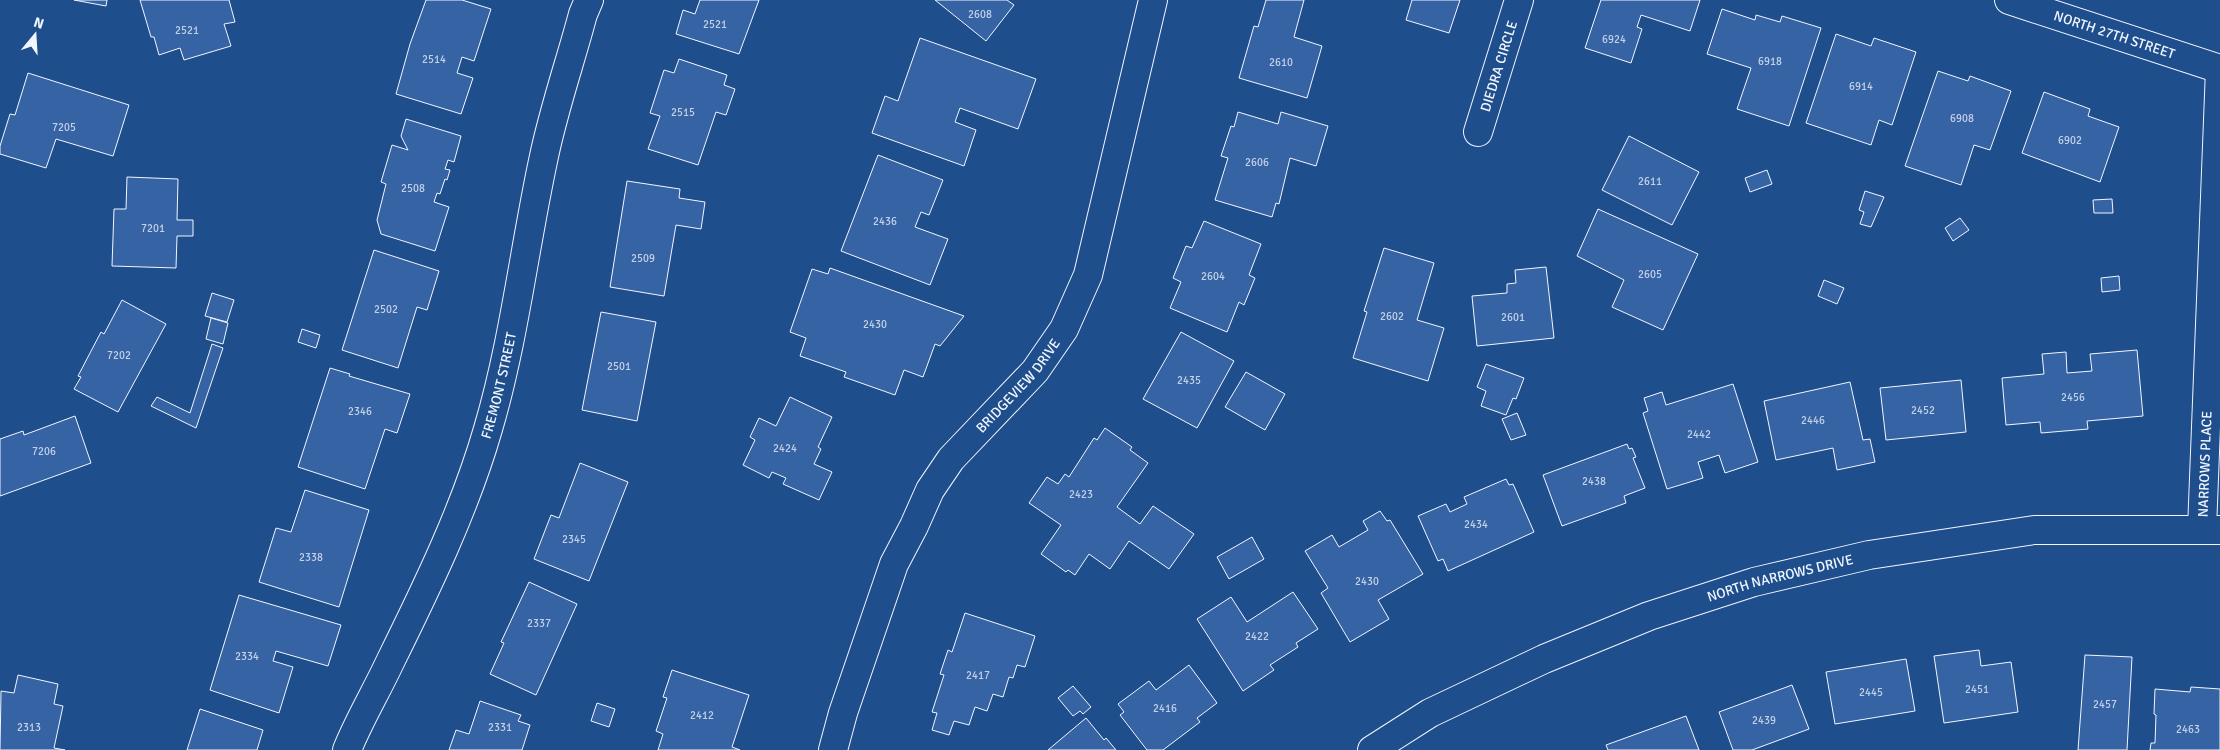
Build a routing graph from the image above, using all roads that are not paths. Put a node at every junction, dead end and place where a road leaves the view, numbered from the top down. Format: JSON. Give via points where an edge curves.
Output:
{"nodes":[{"id":1,"x":589,"y":0,"type":"edge"},
{"id":2,"x":1153,"y":0,"type":"edge"},
{"id":3,"x":1518,"y":0,"type":"edge"},
{"id":4,"x":2008,"y":0,"type":"edge"},
{"id":5,"x":2220,"y":69,"type":"edge"},
{"id":6,"x":1478,"y":132,"type":"dead end"},
{"id":7,"x":2211,"y":530,"type":"edge"},
{"id":8,"x":347,"y":750,"type":"edge"},
{"id":9,"x":833,"y":750,"type":"edge"},
{"id":10,"x":1372,"y":750,"type":"edge"}],
"edges":[{"from":1,"to":8,"type":"street","name":"FREMONT STREET","via":[[543,158],[516,313],[488,429],[458,515]]},
{"from":2,"to":9,"type":"street","name":"BRIDGEVIEW DRIVE","via":[[1088,276],[1064,329],[1035,371],[951,459],[930,490],[894,564]]},
{"from":3,"to":6,"type":"street","name":"DIEDRA CIRCLE"},
{"from":4,"to":5,"type":"street","name":"NORTH 27TH STREET"},
{"from":5,"to":7,"type":"street","name":"NARROWS PLACE"},
{"from":7,"to":10,"type":"street","name":"NORTH NARROWS DRIVE","via":[[2034,530],[1869,555],[1754,582],[1649,616],[1544,659],[1430,713]]}]}
